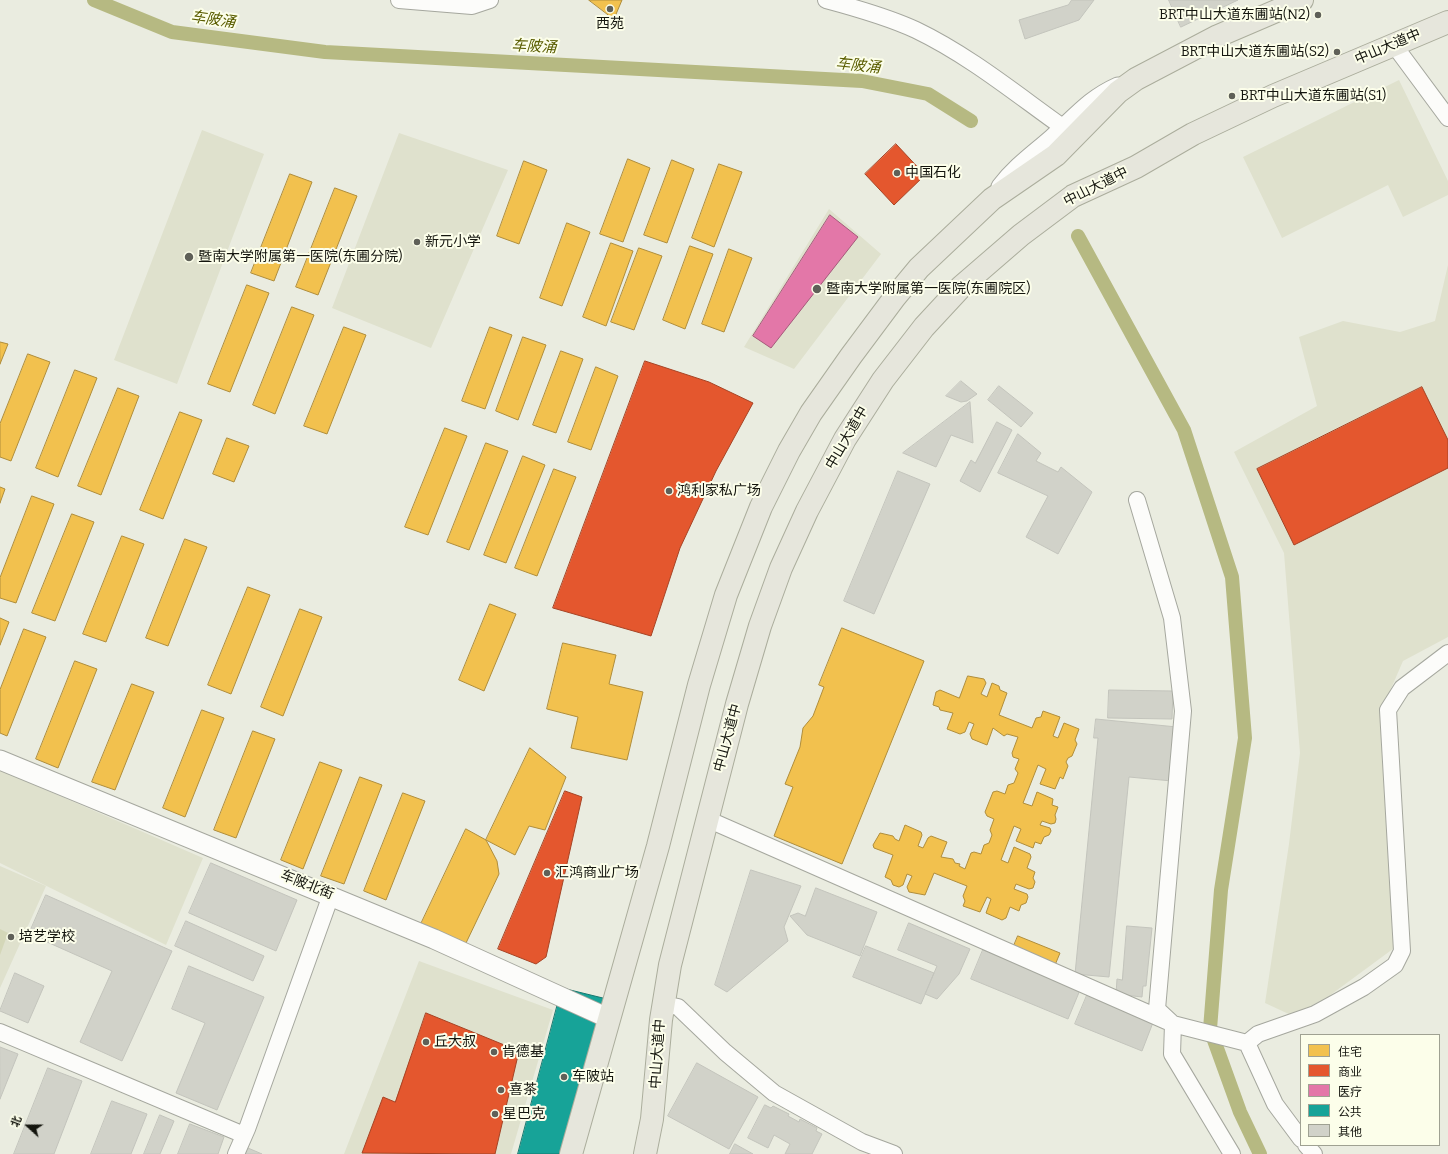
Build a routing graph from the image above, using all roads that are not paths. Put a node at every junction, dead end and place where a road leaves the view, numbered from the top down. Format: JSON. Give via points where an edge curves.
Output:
{"nodes":[{"id":1,"x":399,"y":0,"type":"edge"},
{"id":2,"x":490,"y":0,"type":"edge"},
{"id":3,"x":826,"y":0,"type":"edge"},
{"id":4,"x":1302,"y":0,"type":"edge"},
{"id":5,"x":1448,"y":22,"type":"edge"},
{"id":6,"x":1394,"y":45,"type":"junction"},
{"id":7,"x":1136,"y":79,"type":"junction"},
{"id":8,"x":1448,"y":118,"type":"edge"},
{"id":9,"x":1064,"y":128,"type":"junction"},
{"id":10,"x":992,"y":199,"type":"junction"},
{"id":11,"x":1137,"y":500,"type":"dead end"},
{"id":12,"x":1448,"y":654,"type":"edge"},
{"id":13,"x":0,"y":760,"type":"edge"},
{"id":14,"x":706,"y":819,"type":"junction"},
{"id":15,"x":331,"y":895,"type":"junction"},
{"id":16,"x":662,"y":1004,"type":"junction"},
{"id":17,"x":610,"y":1019,"type":"junction"},
{"id":18,"x":1173,"y":1024,"type":"junction"},
{"id":19,"x":0,"y":1032,"type":"edge"},
{"id":20,"x":1247,"y":1043,"type":"junction"},
{"id":21,"x":244,"y":1135,"type":"junction"},
{"id":22,"x":1300,"y":1138,"type":"edge"},
{"id":23,"x":1307,"y":1146,"type":"edge"},
{"id":24,"x":236,"y":1154,"type":"edge"},
{"id":25,"x":571,"y":1154,"type":"edge"},
{"id":26,"x":645,"y":1154,"type":"edge"},
{"id":27,"x":894,"y":1154,"type":"edge"},
{"id":28,"x":1232,"y":1154,"type":"edge"},
{"id":29,"x":1314,"y":1154,"type":"edge"}],
"edges":[{"from":1,"to":2,"type":"street","via":[[472,6]]},
{"from":3,"to":9,"type":"street","via":[[859,9],[915,30],[936,41],[970,60]]},
{"from":4,"to":7,"type":"highway","via":[[1218,36]]},
{"from":5,"to":6,"type":"highway","name":"中山大道中"},
{"from":6,"to":8,"type":"street"},
{"from":6,"to":14,"type":"highway","name":"中山大道中","via":[[1272,96],[1193,134],[1136,167],[1073,196],[1047,214],[962,286],[924,327],[883,380],[849,432],[814,496],[781,568],[747,669]]},
{"from":7,"to":9,"type":"street","via":[[1097,98]]},
{"from":7,"to":10,"type":"highway","via":[[1105,103],[1056,155]]},
{"from":9,"to":10,"type":"street","via":[[1023,163]]},
{"from":10,"to":17,"type":"highway","via":[[920,268],[895,296],[811,413],[761,507],[726,595],[710,646]]},
{"from":11,"to":18,"type":"street","via":[[1172,618],[1183,711],[1157,1009]]},
{"from":12,"to":20,"type":"street","via":[[1402,688],[1388,710],[1402,951],[1399,958],[1395,965],[1364,988],[1315,1014],[1258,1034]]},
{"from":13,"to":15,"type":"street","name":"车陂北街"},
{"from":14,"to":16,"type":"highway","name":"中山大道中"},
{"from":14,"to":18,"type":"street"},
{"from":15,"to":17,"type":"street","name":"车陂北街"},
{"from":15,"to":21,"type":"street"},
{"from":16,"to":26,"type":"highway","name":"中山大道中","via":[[655,1099]]},
{"from":16,"to":27,"type":"street","via":[[678,1007],[725,1052],[774,1093],[862,1142]]},
{"from":17,"to":25,"type":"highway"},
{"from":18,"to":20,"type":"street"},
{"from":18,"to":28,"type":"street","via":[[1172,1054]]},
{"from":19,"to":21,"type":"street"},
{"from":20,"to":22,"type":"street","via":[[1275,1104]]},
{"from":21,"to":24,"type":"street"},
{"from":23,"to":29,"type":"street"}]}
